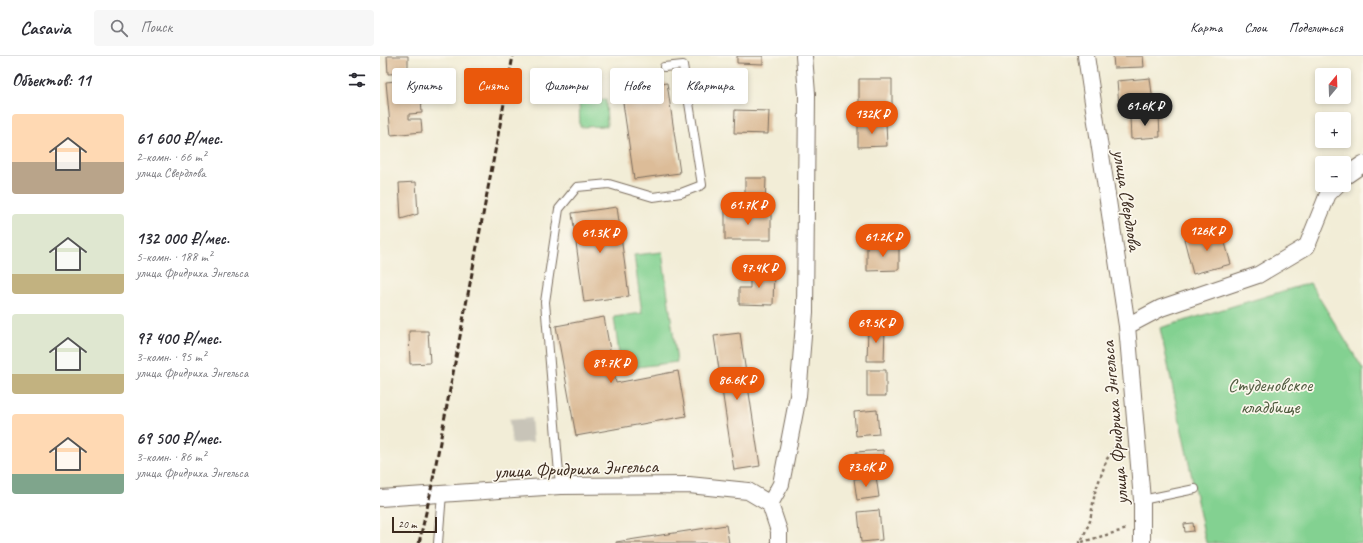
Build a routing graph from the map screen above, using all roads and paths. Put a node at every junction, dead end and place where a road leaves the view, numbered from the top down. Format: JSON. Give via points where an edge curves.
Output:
{"nodes":[{"id":1,"x":804,"y":56,"type":"edge"},
{"id":2,"x":1086,"y":56,"type":"edge"},
{"id":3,"x":664,"y":67,"type":"dead end"},
{"id":4,"x":1363,"y":164,"type":"edge"},
{"id":5,"x":1351,"y":172,"type":"edge"},
{"id":6,"x":1330,"y":192,"type":"edge"},
{"id":7,"x":1127,"y":326,"type":"junction"},
{"id":8,"x":1134,"y":415,"type":"junction"},
{"id":9,"x":560,"y":486,"type":"junction"},
{"id":10,"x":1195,"y":489,"type":"dead end"},
{"id":11,"x":442,"y":494,"type":"junction"},
{"id":12,"x":380,"y":498,"type":"edge"},
{"id":13,"x":1142,"y":500,"type":"junction"},
{"id":14,"x":770,"y":504,"type":"junction"},
{"id":15,"x":1141,"y":526,"type":"junction"},
{"id":16,"x":1081,"y":542,"type":"junction"},
{"id":17,"x":438,"y":543,"type":"edge"},
{"id":18,"x":779,"y":543,"type":"edge"},
{"id":19,"x":1078,"y":543,"type":"edge"},
{"id":20,"x":1142,"y":543,"type":"edge"}],
"edges":[{"from":1,"to":14,"type":"street","via":[[808,94],[805,312],[798,396],[781,484]]},
{"from":2,"to":7,"type":"street","name":"улица Свердлова"},
{"from":3,"to":9,"type":"lane","via":[[683,65],[702,185],[681,193],[653,196],[609,184],[577,188],[559,209],[545,302]]},
{"from":4,"to":5,"type":"street"},
{"from":6,"to":7,"type":"street","name":"улица Фридриха Энгельса","via":[[1307,246],[1258,275],[1161,308]]},
{"from":7,"to":8,"type":"street","name":"улица Фридриха Энгельса"},
{"from":8,"to":13,"type":"street","name":"улица Фридриха Энгельса"},
{"from":8,"to":16,"type":"path","via":[[1107,459],[1095,492],[1090,521]]},
{"from":9,"to":11,"type":"street","name":"улица Фридриха Энгельса"},
{"from":9,"to":14,"type":"street","name":"улица Фридриха Энгельса","via":[[689,485],[748,491]]},
{"from":10,"to":13,"type":"lane"},
{"from":11,"to":12,"type":"street","name":"улица Фридриха Энгельса"},
{"from":11,"to":17,"type":"lane"},
{"from":13,"to":15,"type":"street","name":"улица Фридриха Энгельса"},
{"from":14,"to":18,"type":"street","via":[[779,532]]},
{"from":15,"to":16,"type":"path"},
{"from":15,"to":20,"type":"street","name":"улица Фридриха Энгельса"},
{"from":16,"to":19,"type":"path"}]}
